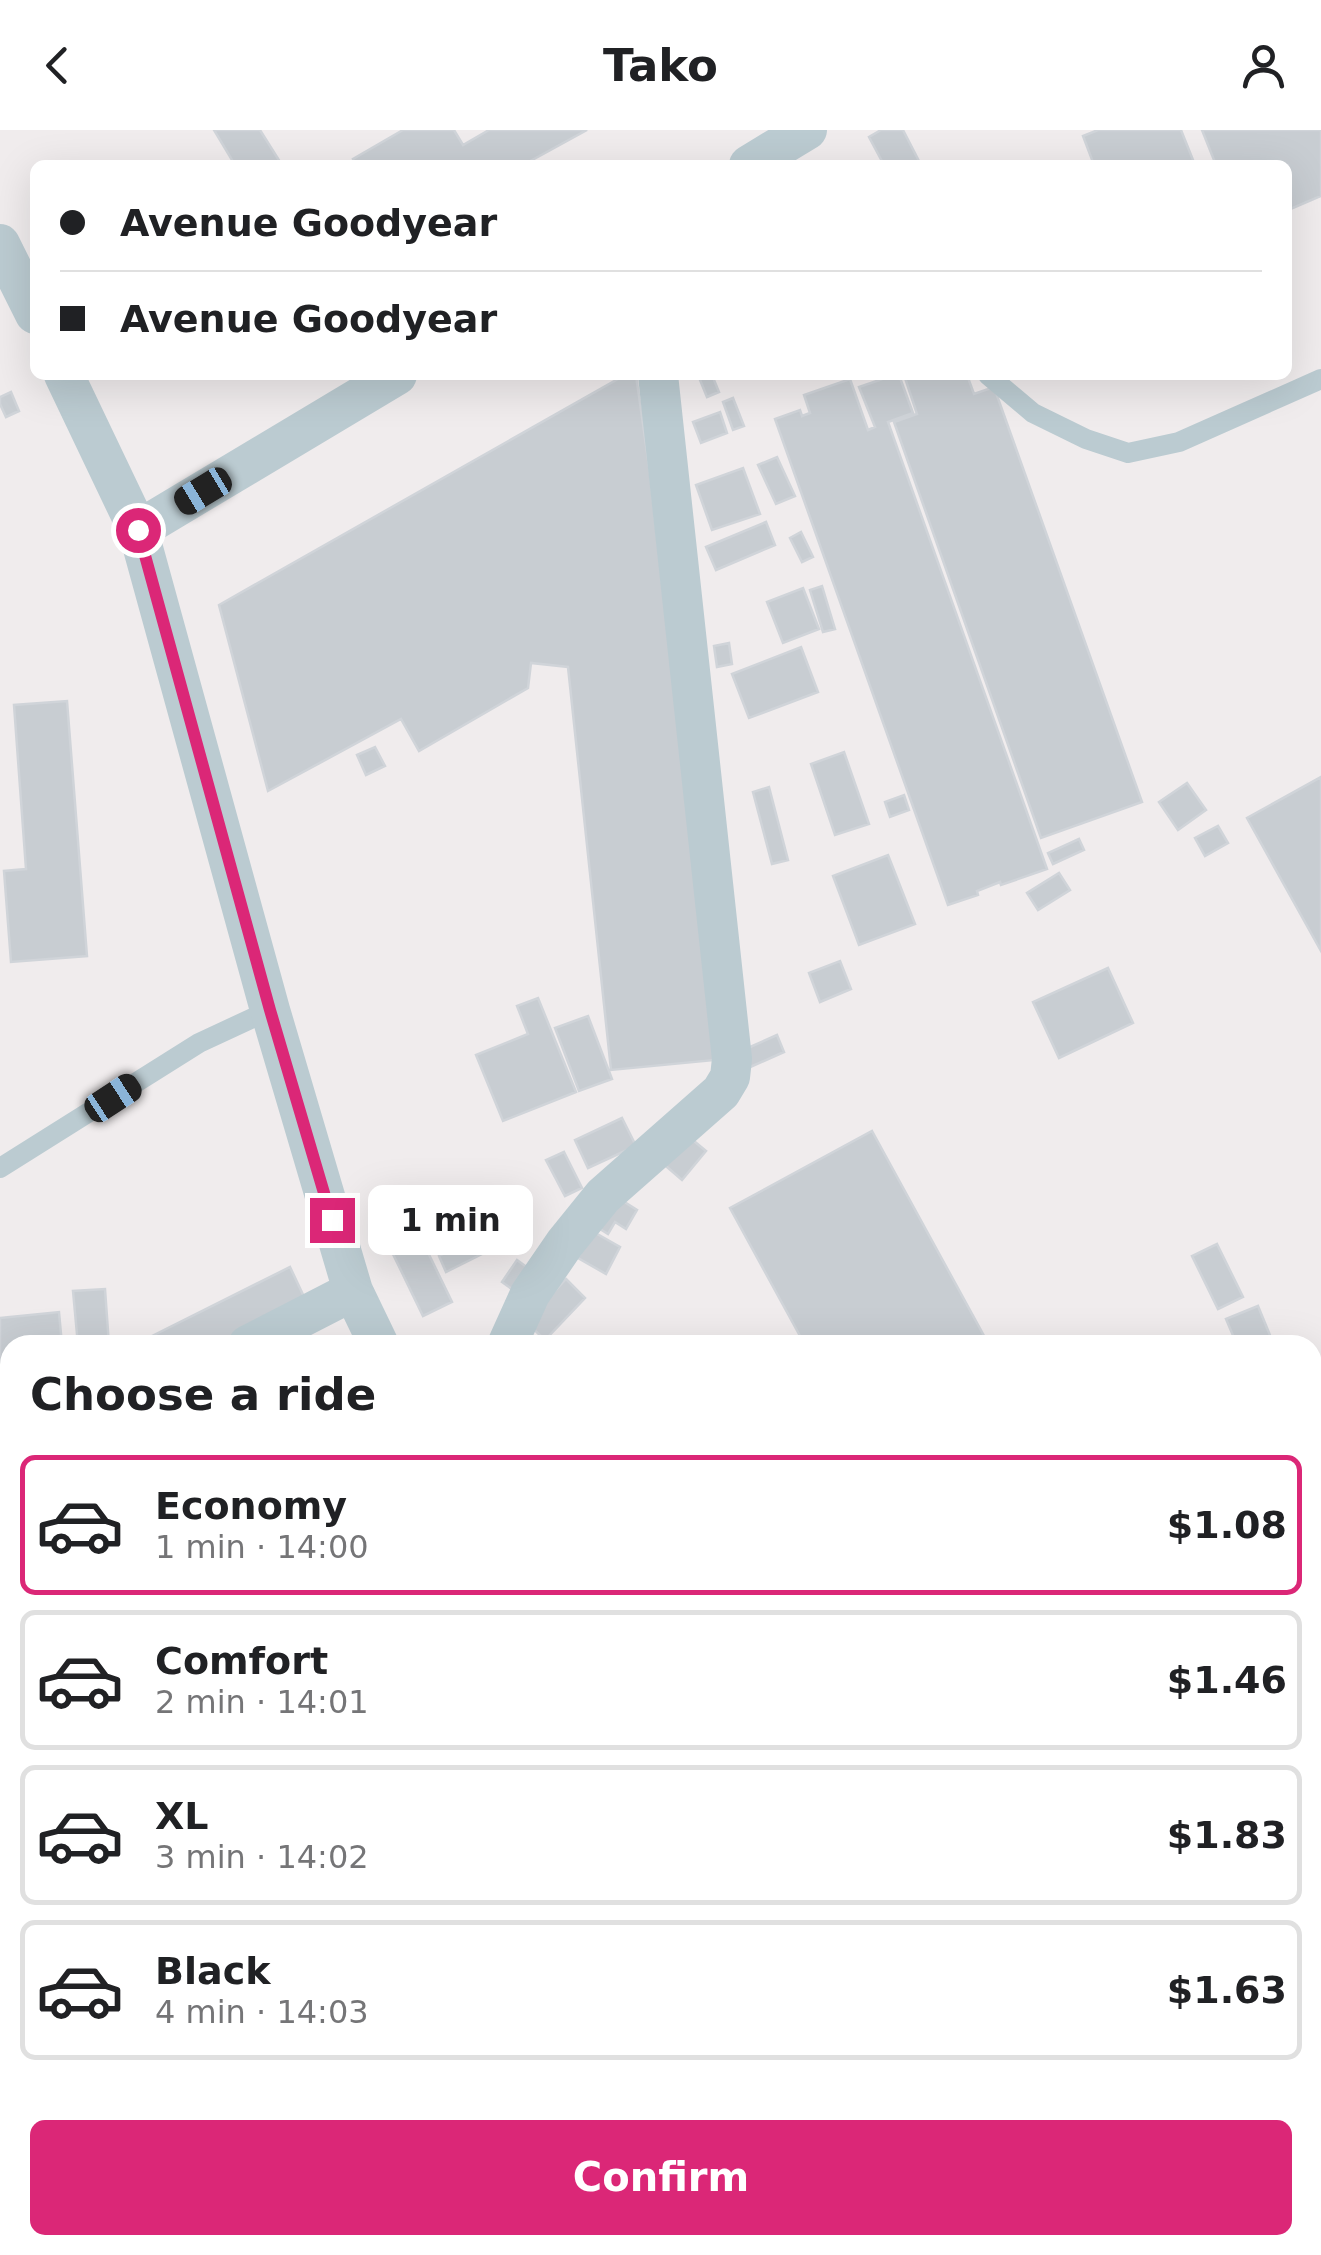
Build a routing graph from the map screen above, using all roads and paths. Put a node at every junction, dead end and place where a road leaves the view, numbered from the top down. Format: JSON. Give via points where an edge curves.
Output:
{"nodes":[{"id":1,"x":807,"y":130,"type":"edge"},
{"id":2,"x":756,"y":160,"type":"edge"},
{"id":3,"x":0,"y":244,"type":"edge"},
{"id":4,"x":30,"y":304,"type":"edge"},
{"id":5,"x":66,"y":380,"type":"edge"},
{"id":6,"x":389,"y":380,"type":"edge"},
{"id":7,"x":659,"y":380,"type":"edge"},
{"id":8,"x":994,"y":380,"type":"edge"},
{"id":9,"x":1321,"y":380,"type":"edge"},
{"id":10,"x":138,"y":530,"type":"junction"},
{"id":11,"x":270,"y":1010,"type":"junction"},
{"id":12,"x":0,"y":1168,"type":"edge"},
{"id":13,"x":353,"y":1290,"type":"junction"},
{"id":14,"x":267,"y":1335,"type":"edge"},
{"id":15,"x":374,"y":1335,"type":"edge"},
{"id":16,"x":512,"y":1335,"type":"edge"}],
"edges":[{"from":1,"to":2,"type":"street"},
{"from":3,"to":4,"type":"street"},
{"from":5,"to":10,"type":"street"},
{"from":6,"to":10,"type":"street"},
{"from":7,"to":16,"type":"street","via":[[730,1077],[602,1196],[530,1294]]},
{"from":8,"to":9,"type":"lane","via":[[1034,413],[1128,454],[1179,442]]},
{"from":10,"to":11,"type":"street"},
{"from":11,"to":12,"type":"lane","via":[[199,1044]]},
{"from":11,"to":13,"type":"street"},
{"from":13,"to":14,"type":"street"},
{"from":13,"to":15,"type":"street"}]}
